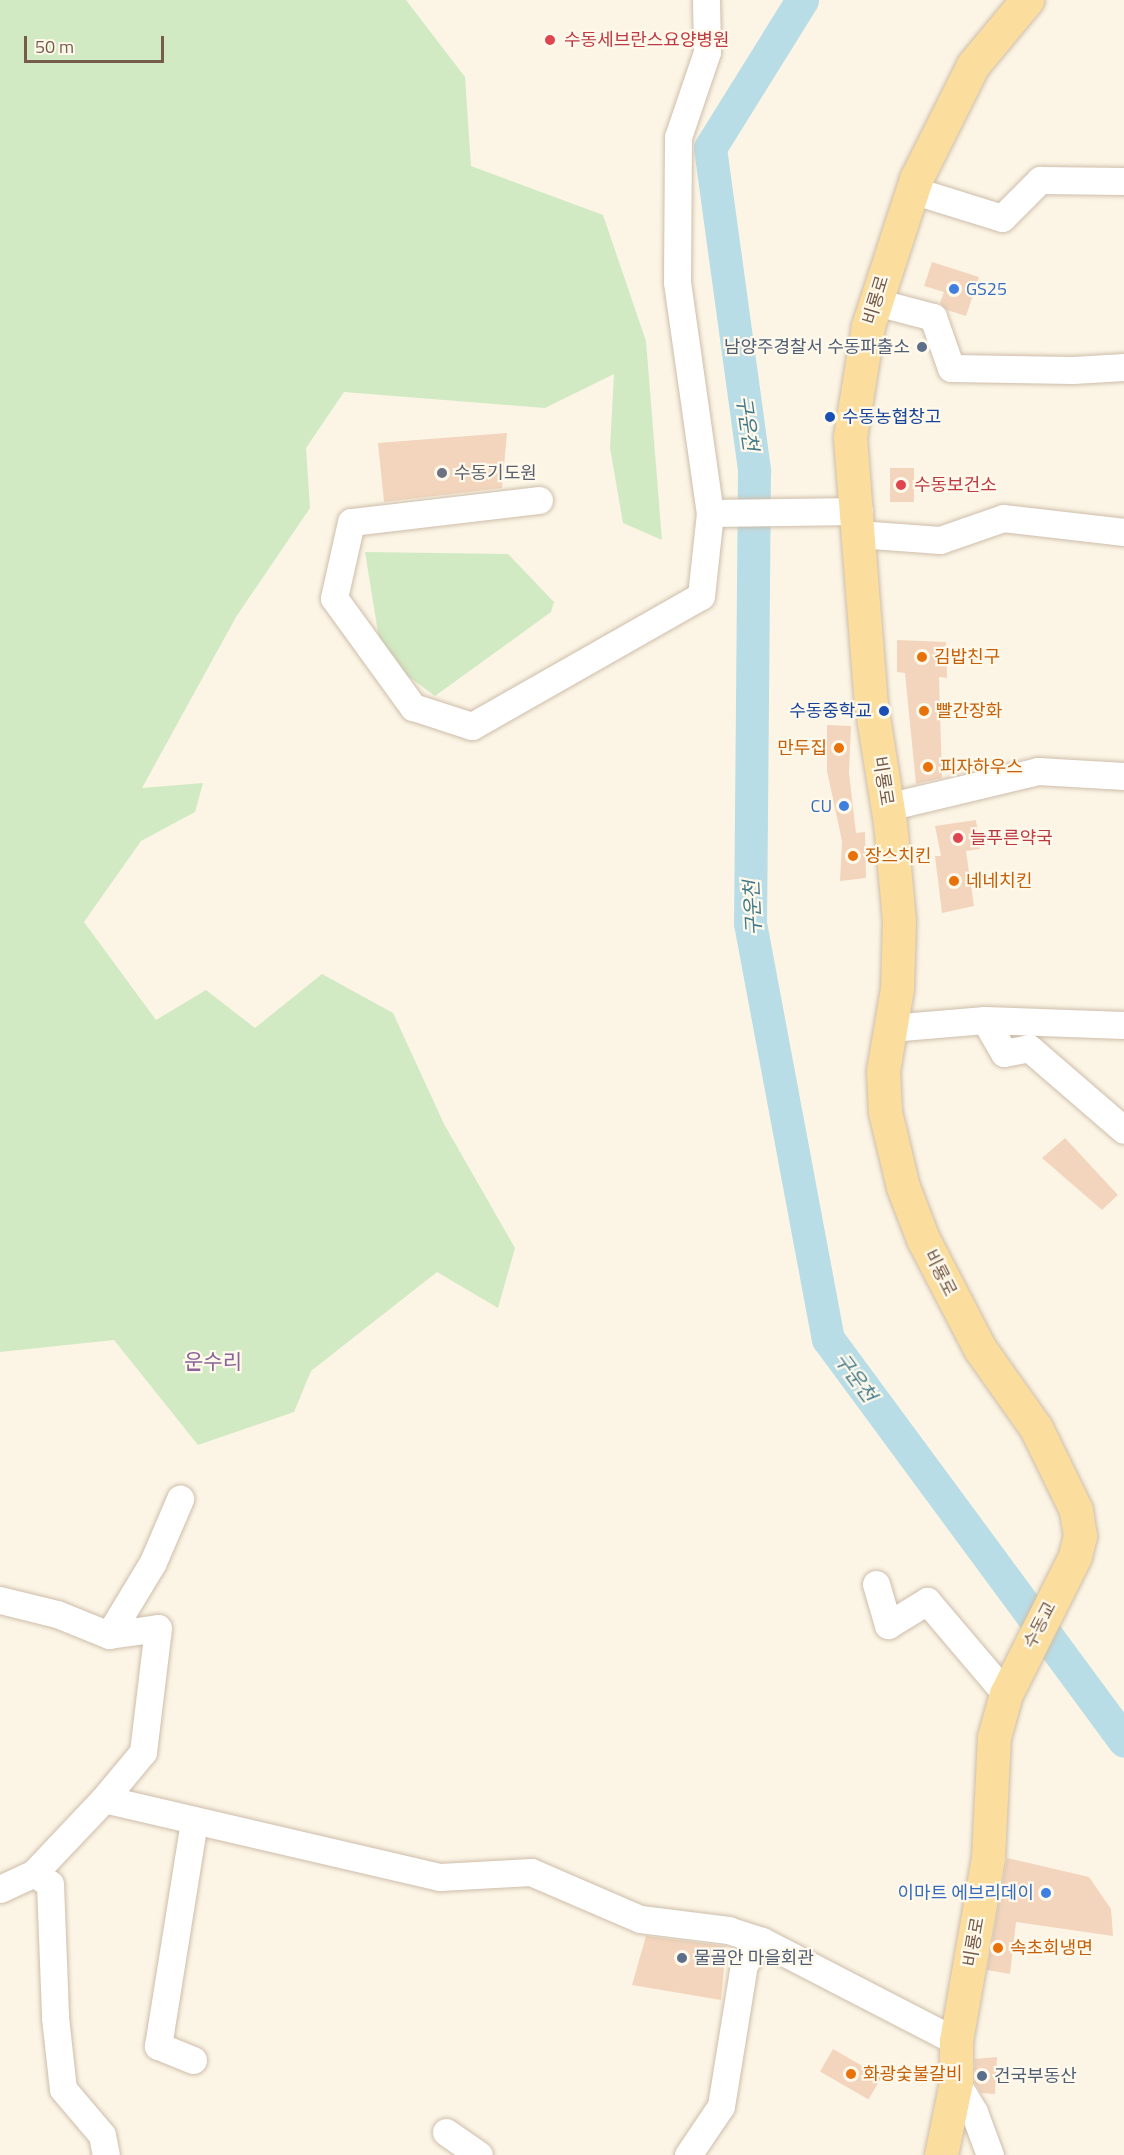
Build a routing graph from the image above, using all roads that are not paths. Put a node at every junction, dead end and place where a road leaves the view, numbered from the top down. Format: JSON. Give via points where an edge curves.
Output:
{"nodes":[{"id":1,"x":706,"y":0,"type":"edge"},
{"id":2,"x":1027,"y":0,"type":"edge"},
{"id":3,"x":1124,"y":181,"type":"edge"},
{"id":4,"x":912,"y":190,"type":"junction"},
{"id":5,"x":876,"y":302,"type":"junction"},
{"id":6,"x":1124,"y":366,"type":"edge"},
{"id":7,"x":539,"y":500,"type":"dead end"},
{"id":8,"x":714,"y":514,"type":"junction"},
{"id":9,"x":852,"y":520,"type":"junction"},
{"id":10,"x":1124,"y":532,"type":"edge"},
{"id":11,"x":1124,"y":776,"type":"edge"},
{"id":12,"x":887,"y":807,"type":"junction"},
{"id":13,"x":985,"y":1020,"type":"junction"},
{"id":14,"x":1124,"y":1025,"type":"edge"},
{"id":15,"x":890,"y":1028,"type":"junction"},
{"id":16,"x":1124,"y":1130,"type":"edge"},
{"id":17,"x":180,"y":1499,"type":"dead end"},
{"id":18,"x":1075,"y":1556,"type":"joint"},
{"id":19,"x":876,"y":1584,"type":"dead end"},
{"id":20,"x":0,"y":1600,"type":"edge"},
{"id":21,"x":109,"y":1635,"type":"junction"},
{"id":22,"x":1006,"y":1694,"type":"junction"},
{"id":23,"x":104,"y":1799,"type":"junction"},
{"id":24,"x":194,"y":1821,"type":"junction"},
{"id":25,"x":34,"y":1873,"type":"junction"},
{"id":26,"x":0,"y":1889,"type":"edge"},
{"id":27,"x":762,"y":1941,"type":"junction"},
{"id":28,"x":956,"y":2042,"type":"junction"},
{"id":29,"x":193,"y":2060,"type":"dead end"},
{"id":30,"x":956,"y":2082,"type":"junction"},
{"id":31,"x":446,"y":2132,"type":"dead end"},
{"id":32,"x":106,"y":2155,"type":"edge"},
{"id":33,"x":479,"y":2155,"type":"edge"},
{"id":34,"x":688,"y":2155,"type":"edge"},
{"id":35,"x":940,"y":2155,"type":"edge"},
{"id":36,"x":990,"y":2155,"type":"edge"}],
"edges":[{"from":1,"to":8,"type":"street","via":[[707,52],[678,137],[677,282]]},
{"from":2,"to":4,"type":"main road","name":"비룡로","via":[[973,65]]},
{"from":3,"to":4,"type":"street","via":[[1040,180],[1002,218]]},
{"from":4,"to":5,"type":"main road","name":"비룡로"},
{"from":5,"to":6,"type":"street","via":[[933,317],[951,368],[1073,370]]},
{"from":5,"to":9,"type":"main road","name":"비룡로","via":[[850,437]]},
{"from":7,"to":8,"type":"street","via":[[351,522],[334,598],[413,707],[472,726],[701,596]]},
{"from":8,"to":9,"type":"street"},
{"from":9,"to":10,"type":"street","via":[[940,540],[1003,518]]},
{"from":9,"to":12,"type":"main road","name":"비룡로","via":[[871,705]]},
{"from":11,"to":12,"type":"street","via":[[1038,771]]},
{"from":12,"to":15,"type":"main road","name":"비룡로","via":[[899,921],[897,988]]},
{"from":13,"to":14,"type":"street"},
{"from":13,"to":15,"type":"street"},
{"from":13,"to":16,"type":"street","via":[[1004,1053],[1029,1048]]},
{"from":15,"to":18,"type":"main road","name":"비룡로","via":[[883,1071],[885,1112],[903,1187],[939,1274],[980,1349],[1036,1428],[1076,1510],[1080,1536]]},
{"from":17,"to":21,"type":"street","via":[[153,1562]]},
{"from":18,"to":22,"type":"main road","name":"수동교"},
{"from":19,"to":22,"type":"street","via":[[888,1625],[927,1601]]},
{"from":20,"to":21,"type":"street","via":[[57,1614]]},
{"from":21,"to":23,"type":"street","via":[[158,1628],[143,1752]]},
{"from":22,"to":28,"type":"main road","name":"비룡로","via":[[994,1737],[988,1858]]},
{"from":23,"to":24,"type":"street"},
{"from":23,"to":25,"type":"street"},
{"from":24,"to":27,"type":"street","via":[[440,1877],[531,1872],[640,1919],[729,1930]]},
{"from":24,"to":29,"type":"street","via":[[158,2046]]},
{"from":25,"to":26,"type":"street"},
{"from":25,"to":32,"type":"street","via":[[50,1884],[55,2018],[63,2090],[102,2135]]},
{"from":27,"to":28,"type":"street"},
{"from":27,"to":34,"type":"street","via":[[744,1964],[721,2106]]},
{"from":28,"to":30,"type":"main road","name":"비룡로"},
{"from":30,"to":35,"type":"main road","name":"비룡로"},
{"from":30,"to":36,"type":"street","via":[[974,2112]]},
{"from":31,"to":33,"type":"street"}]}
